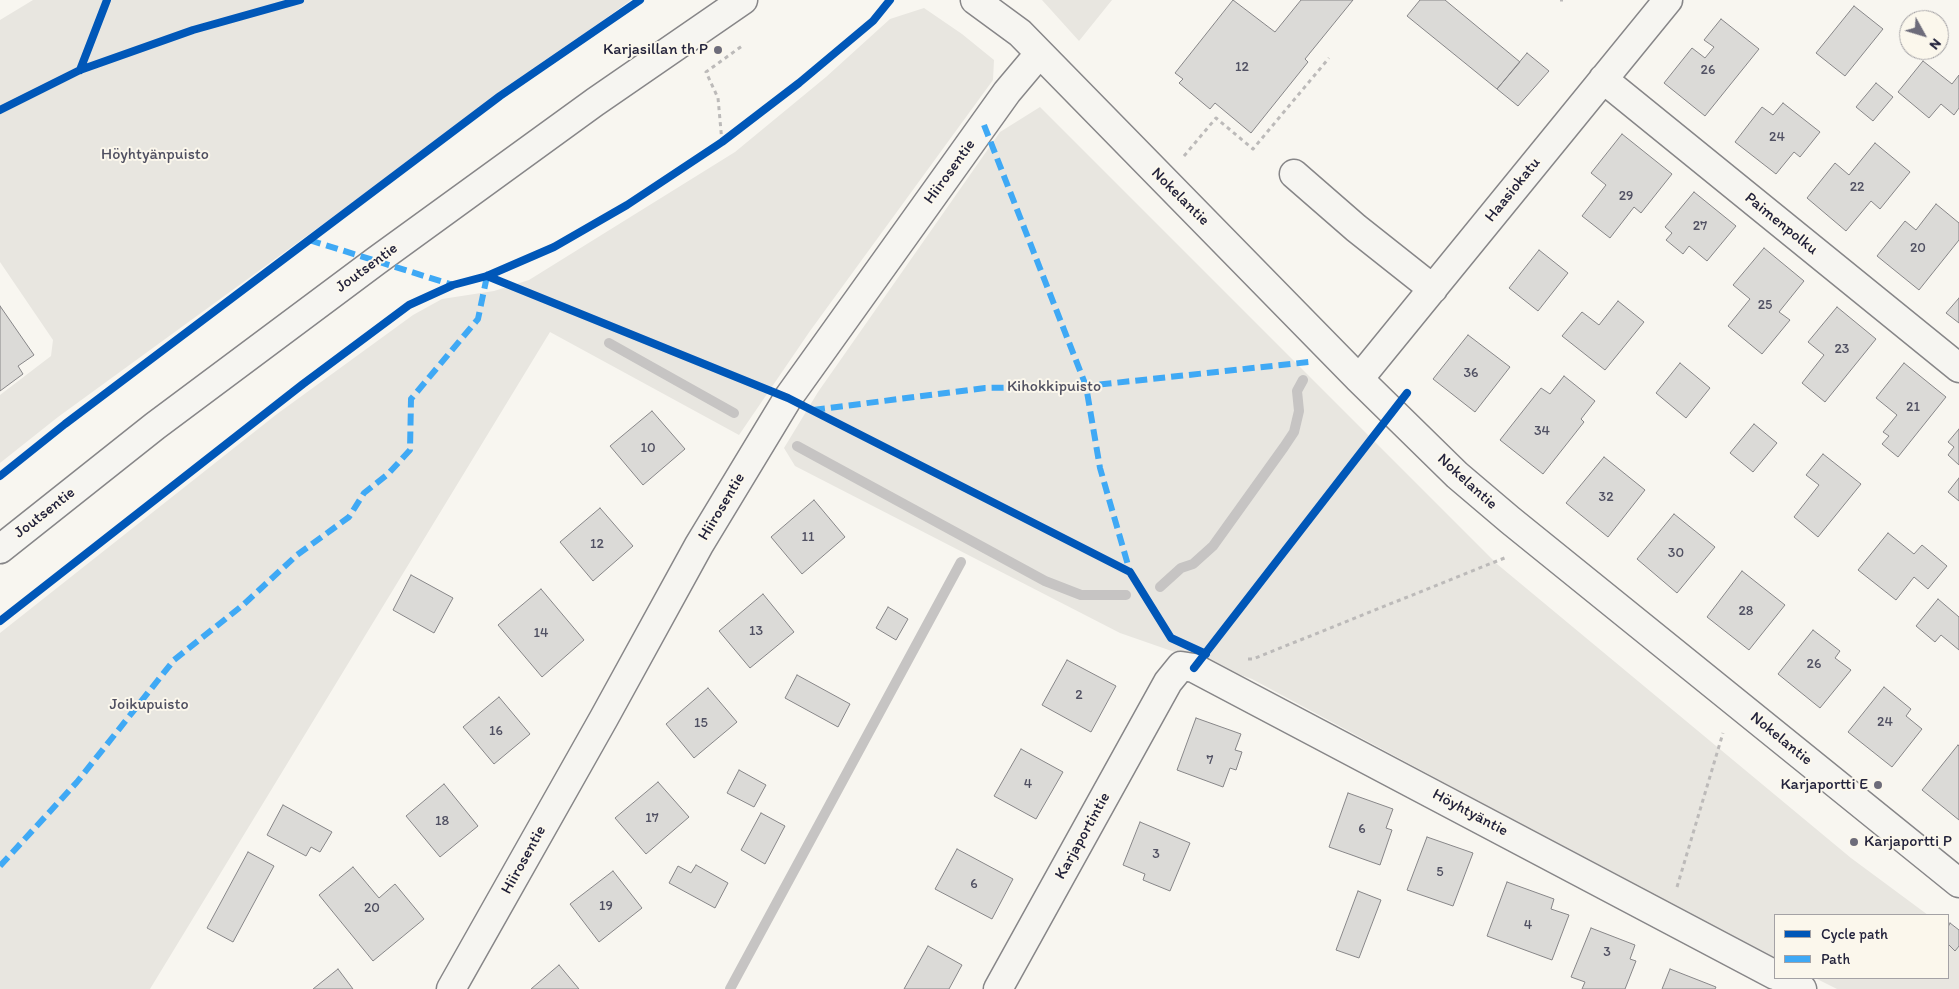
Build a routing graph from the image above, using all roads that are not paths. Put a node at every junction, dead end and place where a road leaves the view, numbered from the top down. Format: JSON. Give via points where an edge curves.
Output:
{"nodes":[{"id":1,"x":743,"y":0,"type":"edge"},
{"id":2,"x":975,"y":0,"type":"edge"},
{"id":3,"x":998,"y":0,"type":"edge"},
{"id":4,"x":1668,"y":0,"type":"edge"},
{"id":5,"x":1020,"y":33,"type":"junction"},
{"id":6,"x":1039,"y":54,"type":"junction"},
{"id":7,"x":1603,"y":78,"type":"junction"},
{"id":8,"x":1294,"y":174,"type":"dead end"},
{"id":9,"x":1433,"y":289,"type":"junction"},
{"id":10,"x":1959,"y":368,"type":"edge"},
{"id":11,"x":1359,"y":380,"type":"junction"},
{"id":12,"x":0,"y":548,"type":"edge"},
{"id":13,"x":1168,"y":682,"type":"joint"},
{"id":14,"x":1959,"y":883,"type":"edge"},
{"id":15,"x":1774,"y":974,"type":"edge"},
{"id":16,"x":1783,"y":979,"type":"edge"},
{"id":17,"x":451,"y":989,"type":"edge"},
{"id":18,"x":998,"y":989,"type":"edge"},
{"id":19,"x":1802,"y":989,"type":"edge"}],
"edges":[{"from":1,"to":12,"type":"street","name":"Joutsentie","via":[[595,102],[368,267],[155,426]]},
{"from":2,"to":5,"type":"street","name":"Nokelantie"},
{"from":3,"to":5,"type":"street","name":"Nokelantie"},
{"from":4,"to":7,"type":"street","name":"Haasiokatu"},
{"from":5,"to":6,"type":"street","name":"Nokelantie"},
{"from":6,"to":11,"type":"street","name":"Nokelantie"},
{"from":6,"to":17,"type":"street","name":"Hiirosentie","via":[[1007,92],[788,398],[699,545]]},
{"from":7,"to":9,"type":"street","name":"Haasiokatu"},
{"from":7,"to":10,"type":"street","name":"Paimenpolku"},
{"from":8,"to":9,"type":"street"},
{"from":9,"to":11,"type":"street","name":"Haasiokatu"},
{"from":11,"to":14,"type":"street","name":"Nokelantie","via":[[1457,475],[1510,520]]},
{"from":13,"to":15,"type":"street","name":"Höyhtyäntie","via":[[1181,666],[1194,668]]},
{"from":13,"to":18,"type":"street","name":"Karjaportintie"},
{"from":16,"to":19,"type":"street"}]}
